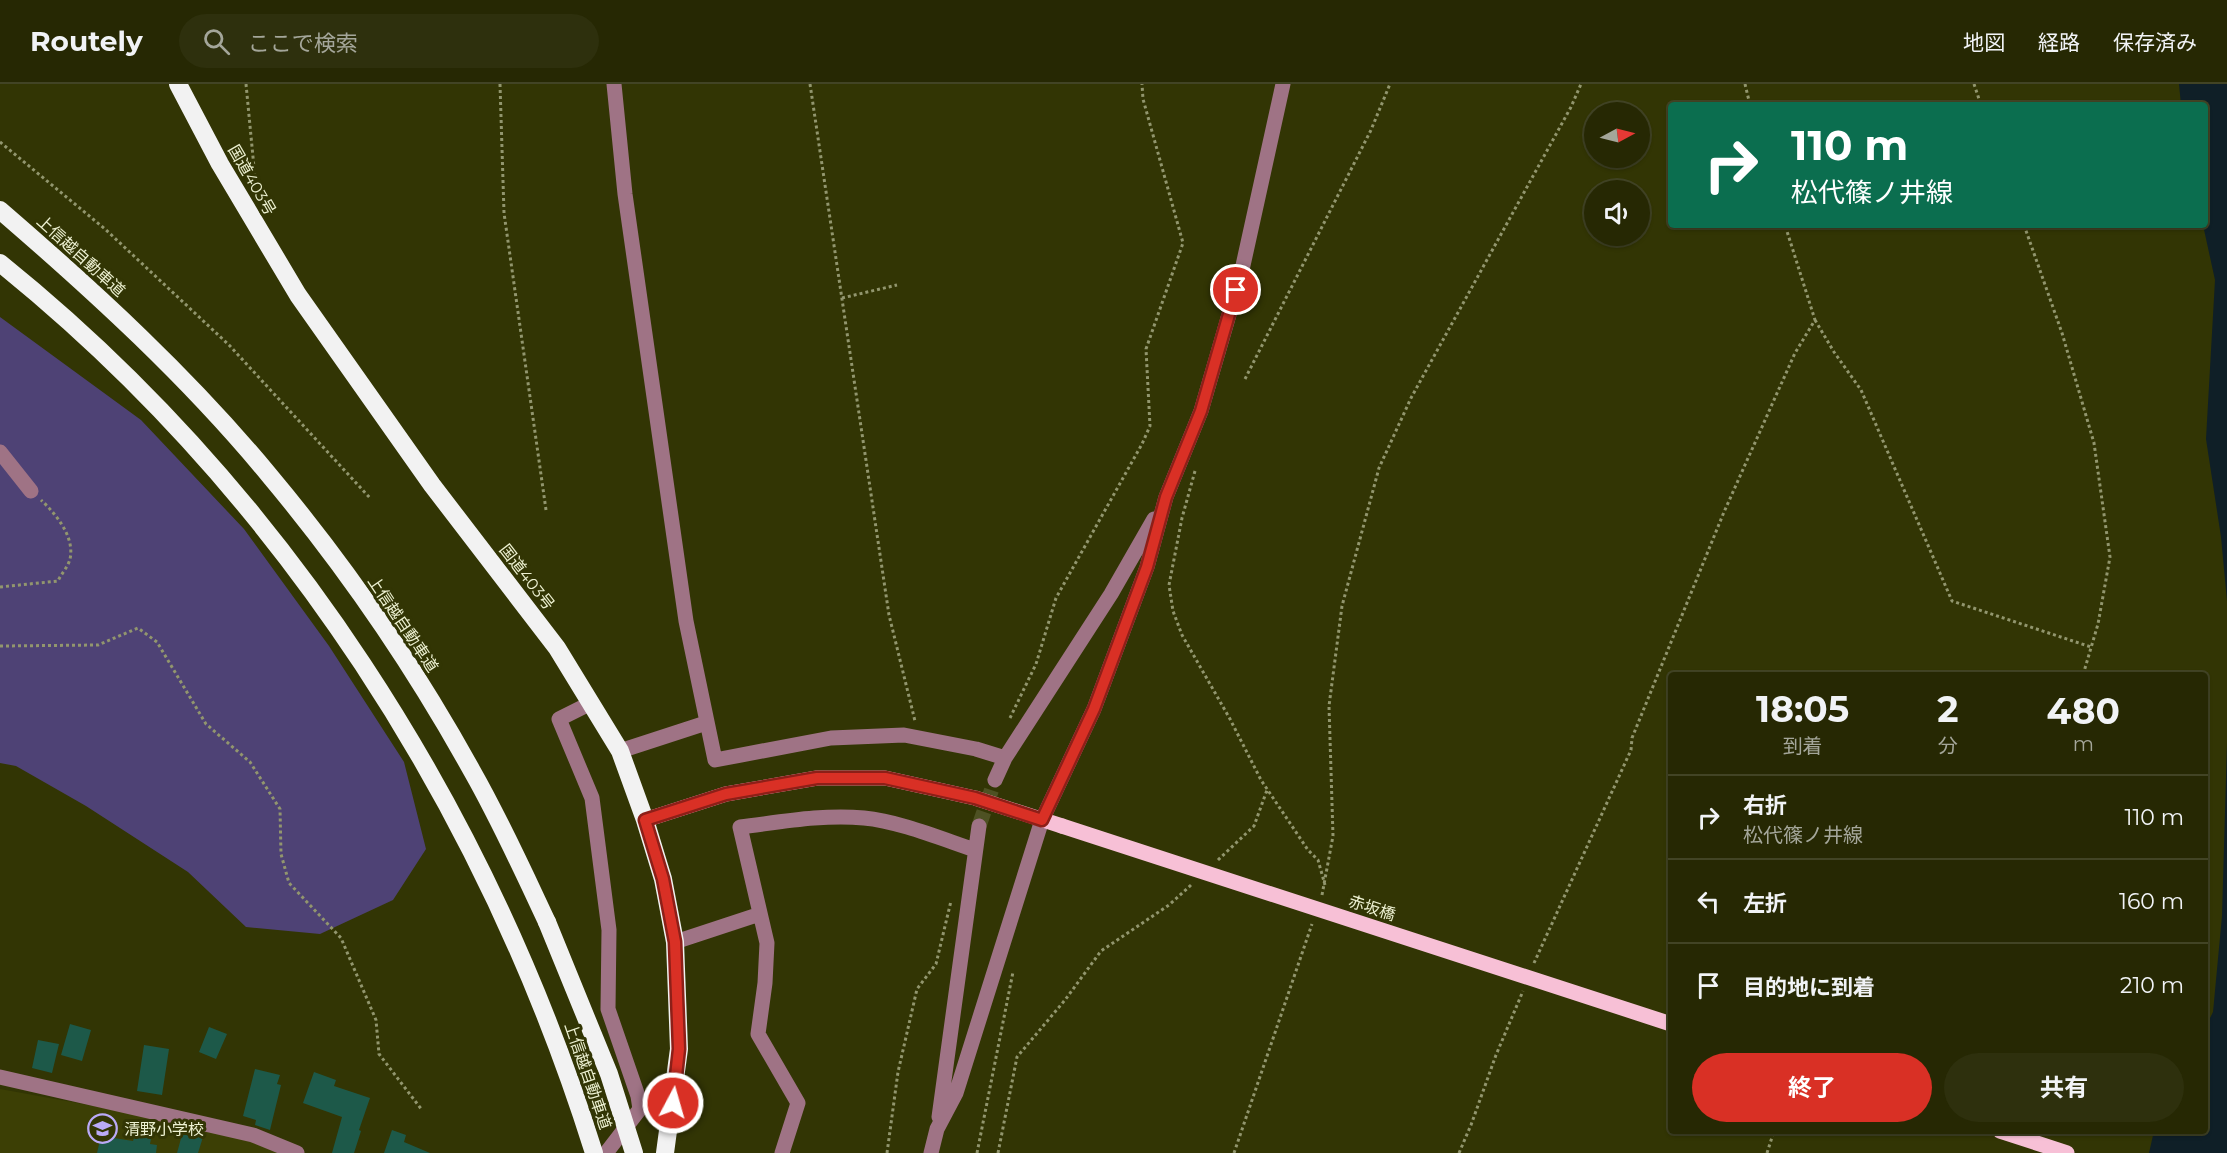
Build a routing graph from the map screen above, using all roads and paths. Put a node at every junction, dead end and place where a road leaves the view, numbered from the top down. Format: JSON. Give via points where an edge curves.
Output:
{"nodes":[{"id":1,"x":178,"y":84,"type":"edge"},
{"id":2,"x":246,"y":84,"type":"edge"},
{"id":3,"x":500,"y":84,"type":"edge"},
{"id":4,"x":614,"y":84,"type":"edge"},
{"id":5,"x":810,"y":84,"type":"edge"},
{"id":6,"x":1142,"y":84,"type":"edge"},
{"id":7,"x":1283,"y":84,"type":"edge"},
{"id":8,"x":1390,"y":84,"type":"edge"},
{"id":9,"x":1581,"y":84,"type":"edge"},
{"id":10,"x":1745,"y":84,"type":"edge"},
{"id":11,"x":1974,"y":84,"type":"edge"},
{"id":12,"x":1749,"y":102,"type":"edge"},
{"id":13,"x":1980,"y":102,"type":"edge"},
{"id":14,"x":0,"y":142,"type":"edge"},
{"id":15,"x":254,"y":188,"type":"dead end"},
{"id":16,"x":0,"y":210,"type":"edge"},
{"id":17,"x":1786,"y":228,"type":"edge"},
{"id":18,"x":2025,"y":228,"type":"edge"},
{"id":19,"x":0,"y":262,"type":"edge"},
{"id":20,"x":897,"y":285,"type":"dead end"},
{"id":21,"x":842,"y":298,"type":"junction"},
{"id":22,"x":1815,"y":320,"type":"junction"},
{"id":23,"x":1245,"y":379,"type":"dead end"},
{"id":24,"x":0,"y":452,"type":"edge"},
{"id":25,"x":1198,"y":461,"type":"dead end"},
{"id":26,"x":31,"y":490,"type":"joint"},
{"id":27,"x":1166,"y":497,"type":"junction"},
{"id":28,"x":370,"y":498,"type":"dead end"},
{"id":29,"x":546,"y":510,"type":"dead end"},
{"id":30,"x":0,"y":587,"type":"edge"},
{"id":31,"x":0,"y":646,"type":"edge"},
{"id":32,"x":2091,"y":647,"type":"junction"},
{"id":33,"x":2084,"y":672,"type":"edge"},
{"id":34,"x":591,"y":703,"type":"junction"},
{"id":35,"x":706,"y":723,"type":"junction"},
{"id":36,"x":1007,"y":724,"type":"dead end"},
{"id":37,"x":919,"y":738,"type":"junction"},
{"id":38,"x":620,"y":751,"type":"junction"},
{"id":39,"x":1005,"y":758,"type":"junction"},
{"id":40,"x":995,"y":780,"type":"tunnel mouth"},
{"id":41,"x":1267,"y":790,"type":"junction"},
{"id":42,"x":645,"y":820,"type":"junction"},
{"id":43,"x":1042,"y":820,"type":"junction"},
{"id":44,"x":979,"y":826,"type":"tunnel mouth"},
{"id":45,"x":975,"y":850,"type":"junction"},
{"id":46,"x":1211,"y":865,"type":"dead end"},
{"id":47,"x":1194,"y":881,"type":"dead end"},
{"id":48,"x":1325,"y":887,"type":"junction"},
{"id":49,"x":1321,"y":898,"type":"dead end"},
{"id":50,"x":951,"y":900,"type":"dead end"},
{"id":51,"x":760,"y":914,"type":"junction"},
{"id":52,"x":1314,"y":920,"type":"dead end"},
{"id":53,"x":675,"y":942,"type":"junction"},
{"id":54,"x":1013,"y":971,"type":"dead end"},
{"id":55,"x":1531,"y":972,"type":"dead end"},
{"id":56,"x":1526,"y":982,"type":"dead end"},
{"id":57,"x":1668,"y":1023,"type":"edge"},
{"id":58,"x":0,"y":1077,"type":"edge"},
{"id":59,"x":422,"y":1110,"type":"dead end"},
{"id":60,"x":937,"y":1129,"type":"junction"},
{"id":61,"x":1773,"y":1134,"type":"edge"},
{"id":62,"x":2009,"y":1134,"type":"edge"},
{"id":63,"x":297,"y":1153,"type":"edge"},
{"id":64,"x":594,"y":1153,"type":"edge"},
{"id":65,"x":606,"y":1153,"type":"edge"},
{"id":66,"x":634,"y":1153,"type":"edge"},
{"id":67,"x":665,"y":1153,"type":"edge"},
{"id":68,"x":782,"y":1153,"type":"edge"},
{"id":69,"x":887,"y":1153,"type":"edge"},
{"id":70,"x":931,"y":1153,"type":"edge"},
{"id":71,"x":977,"y":1153,"type":"edge"},
{"id":72,"x":998,"y":1153,"type":"edge"},
{"id":73,"x":1234,"y":1153,"type":"edge"},
{"id":74,"x":1459,"y":1153,"type":"edge"},
{"id":75,"x":1767,"y":1153,"type":"edge"},
{"id":76,"x":2067,"y":1153,"type":"edge"}],
"edges":[{"from":1,"to":34,"type":"highway","name":"国道403号","via":[[220,164],[298,295],[432,485],[557,648]]},
{"from":2,"to":15,"type":"path"},
{"from":3,"to":29,"type":"path","via":[[504,213]]},
{"from":4,"to":35,"type":"street","via":[[625,194],[682,597]]},
{"from":5,"to":21,"type":"path"},
{"from":6,"to":36,"type":"path","via":[[1183,243],[1146,349],[1150,426],[1056,598],[1036,664]]},
{"from":7,"to":27,"type":"street","via":[[1242,270],[1201,411]]},
{"from":8,"to":23,"type":"path","via":[[1371,130]]},
{"from":9,"to":48,"type":"path","via":[[1411,398],[1378,468],[1342,606],[1329,706],[1333,836]]},
{"from":10,"to":12,"type":"path"},
{"from":11,"to":13,"type":"path"},
{"from":14,"to":28,"type":"path","via":[[105,229],[229,345]]},
{"from":16,"to":66,"type":"highway","name":"上信越自動車道","bridge":true,"via":[[130,327],[203,400],[268,474],[376,615],[473,772],[547,922],[609,1074]]},
{"from":17,"to":22,"type":"path"},
{"from":18,"to":32,"type":"path","via":[[2062,333],[2094,443],[2110,557]]},
{"from":19,"to":64,"type":"highway","name":"上信越自動車道","via":[[111,361],[180,431],[293,565],[347,641],[397,717],[481,868],[558,1049]]},
{"from":20,"to":21,"type":"path"},
{"from":21,"to":37,"type":"path","via":[[889,615]]},
{"from":22,"to":32,"type":"path","via":[[1861,390],[1952,601]]},
{"from":22,"to":55,"type":"path","via":[[1795,353],[1724,512],[1632,738],[1631,750]]},
{"from":24,"to":26,"type":"street"},
{"from":25,"to":41,"type":"path","via":[[1169,585],[1173,611],[1182,635]]},
{"from":26,"to":30,"type":"path","via":[[56,514],[68,538],[70,559],[58,581]]},
{"from":27,"to":39,"type":"street","via":[[1111,594]]},
{"from":27,"to":43,"type":"street","via":[[1147,567],[1094,709]]},
{"from":31,"to":59,"type":"path","via":[[98,645],[138,628],[157,642],[206,724],[250,762],[280,809],[281,854],[289,883],[341,938],[376,1020],[379,1054]]},
{"from":32,"to":33,"type":"path"},
{"from":34,"to":38,"type":"highway","name":"国道403号"},
{"from":34,"to":65,"type":"street","via":[[559,719],[592,798],[609,930],[608,1009],[640,1109]]},
{"from":35,"to":37,"type":"street","via":[[715,760],[831,738]]},
{"from":35,"to":38,"type":"street"},
{"from":37,"to":39,"type":"street"},
{"from":38,"to":42,"type":"highway","name":"国道403号"},
{"from":39,"to":40,"type":"street"},
{"from":41,"to":46,"type":"path","via":[[1254,826]]},
{"from":41,"to":48,"type":"path","via":[[1318,860]]},
{"from":42,"to":43,"type":"main road","name":"赤坂橋","via":[[726,794],[817,778],[885,778],[975,798]]},
{"from":42,"to":53,"type":"highway","name":"国道403号","via":[[663,879]]},
{"from":43,"to":57,"type":"main road","name":"赤坂橋","bridge":true},
{"from":43,"to":60,"type":"street","via":[[956,1093]]},
{"from":44,"to":45,"type":"street"},
{"from":45,"to":51,"type":"street","via":[[866,818],[740,826]]},
{"from":45,"to":60,"type":"street"},
{"from":47,"to":72,"type":"path","via":[[1169,905],[1101,951],[1017,1057]]},
{"from":48,"to":49,"type":"path"},
{"from":50,"to":69,"type":"path","via":[[936,964],[917,989],[898,1072]]},
{"from":51,"to":53,"type":"street"},
{"from":51,"to":68,"type":"street","via":[[767,943],[758,1034],[798,1103]]},
{"from":52,"to":73,"type":"path"},
{"from":53,"to":67,"type":"highway","name":"国道403号","via":[[679,1049]]},
{"from":54,"to":71,"type":"path"},
{"from":56,"to":74,"type":"path"},
{"from":58,"to":63,"type":"street","via":[[253,1136]]},
{"from":60,"to":70,"type":"street"},
{"from":61,"to":75,"type":"path"},
{"from":62,"to":76,"type":"main road"}]}
